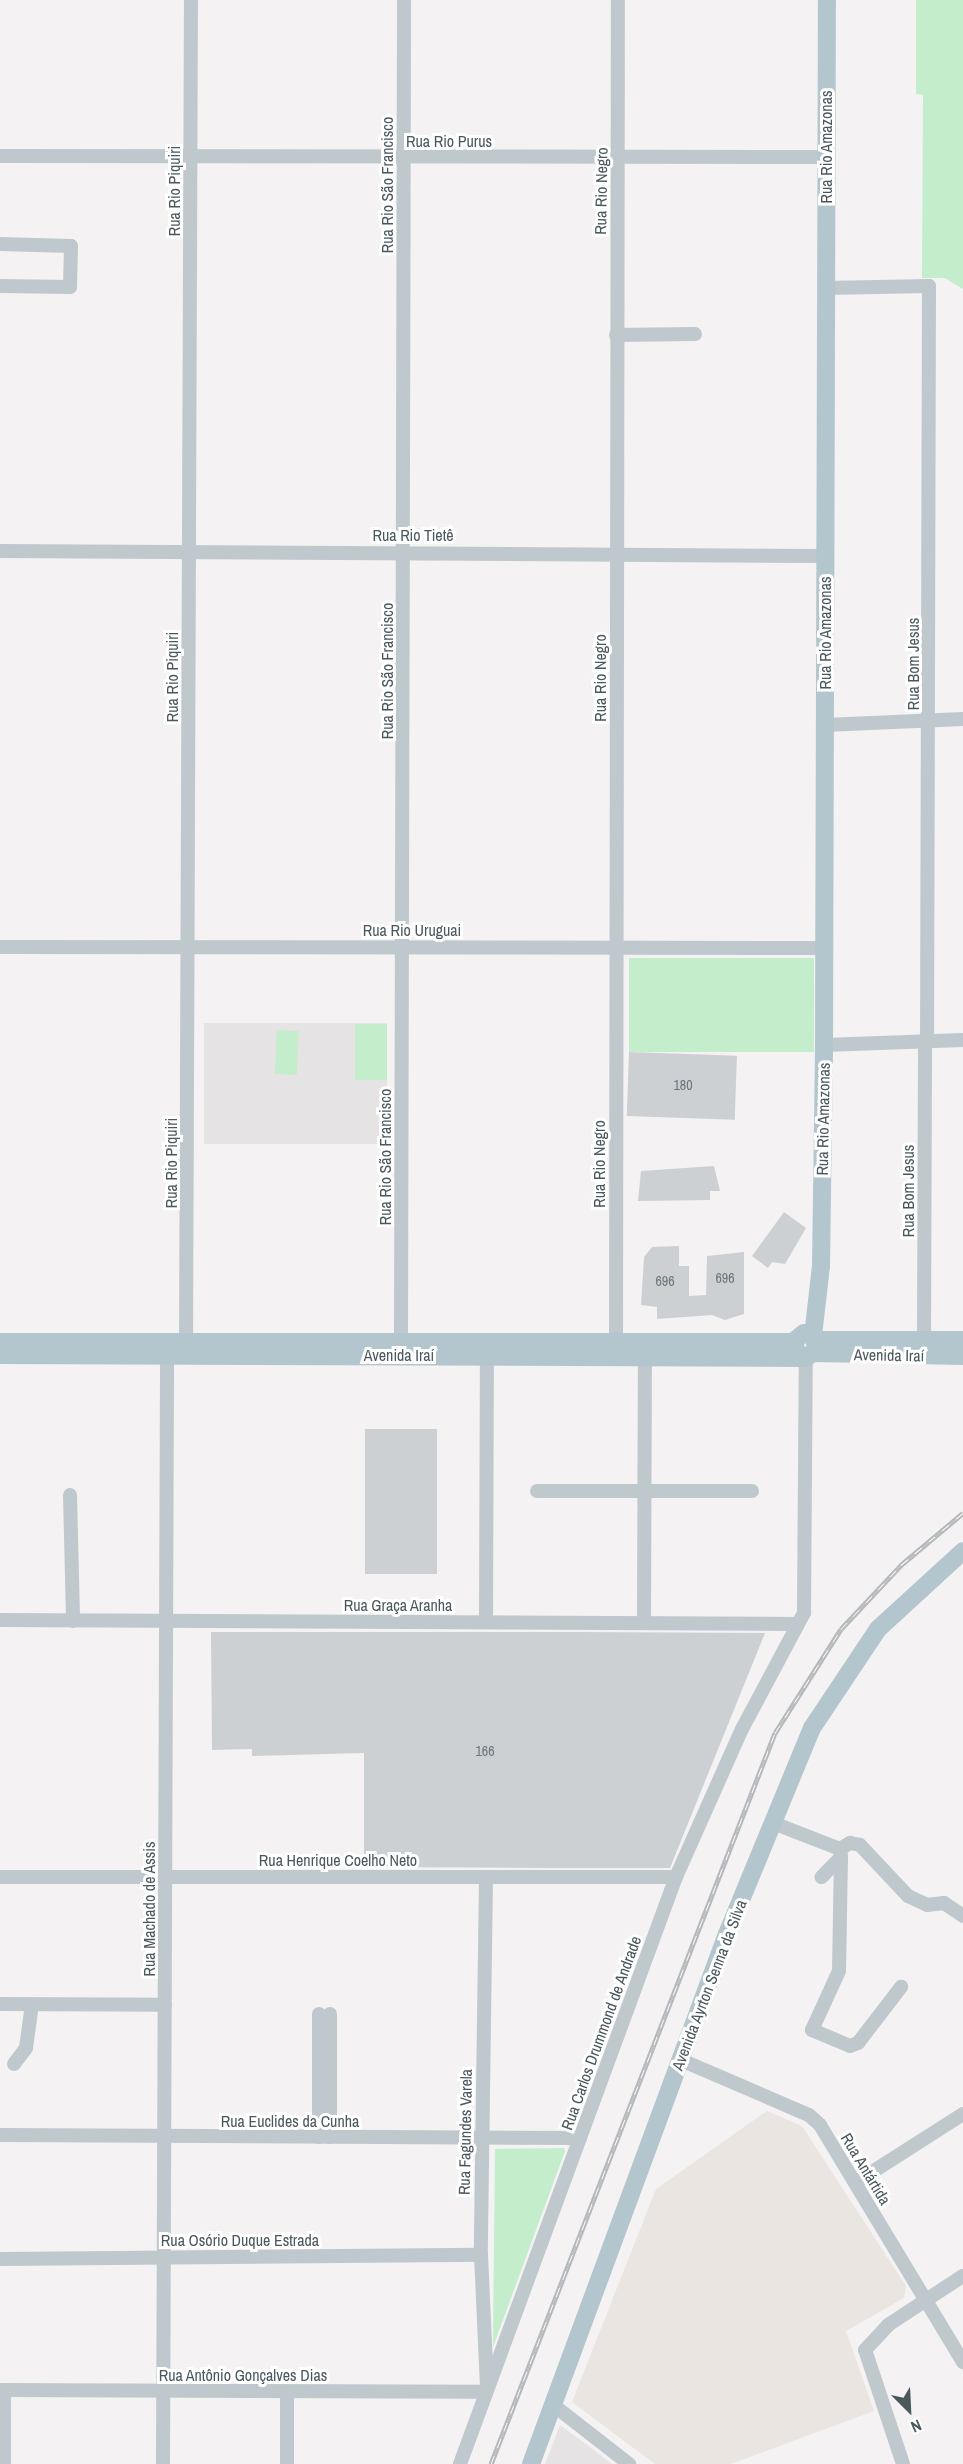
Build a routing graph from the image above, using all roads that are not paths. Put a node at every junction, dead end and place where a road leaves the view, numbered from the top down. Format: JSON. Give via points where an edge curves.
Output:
{"nodes":[{"id":1,"x":191,"y":0,"type":"edge"},
{"id":2,"x":404,"y":0,"type":"edge"},
{"id":3,"x":618,"y":0,"type":"edge"},
{"id":4,"x":827,"y":0,"type":"edge"},
{"id":5,"x":0,"y":156,"type":"edge"},
{"id":6,"x":190,"y":157,"type":"junction"},
{"id":7,"x":826,"y":157,"type":"junction"},
{"id":8,"x":404,"y":158,"type":"junction"},
{"id":9,"x":618,"y":159,"type":"junction"},
{"id":10,"x":0,"y":244,"type":"edge"},
{"id":11,"x":0,"y":286,"type":"edge"},
{"id":12,"x":825,"y":288,"type":"junction"},
{"id":13,"x":695,"y":334,"type":"dead end"},
{"id":14,"x":616,"y":335,"type":"junction"},
{"id":15,"x":0,"y":551,"type":"edge"},
{"id":16,"x":189,"y":551,"type":"junction"},
{"id":17,"x":404,"y":552,"type":"junction"},
{"id":18,"x":616,"y":553,"type":"junction"},
{"id":19,"x":825,"y":556,"type":"junction"},
{"id":20,"x":963,"y":719,"type":"edge"},
{"id":21,"x":929,"y":721,"type":"junction"},
{"id":22,"x":825,"y":725,"type":"junction"},
{"id":23,"x":0,"y":947,"type":"edge"},
{"id":24,"x":189,"y":947,"type":"junction"},
{"id":25,"x":403,"y":947,"type":"junction"},
{"id":26,"x":615,"y":948,"type":"junction"},
{"id":27,"x":824,"y":948,"type":"junction"},
{"id":28,"x":963,"y":1040,"type":"edge"},
{"id":29,"x":926,"y":1042,"type":"junction"},
{"id":30,"x":824,"y":1045,"type":"junction"},
{"id":31,"x":821,"y":1266,"type":"junction"},
{"id":32,"x":845,"y":1340,"type":"junction"},
{"id":33,"x":963,"y":1340,"type":"edge"},
{"id":34,"x":924,"y":1341,"type":"junction"},
{"id":35,"x":401,"y":1342,"type":"junction"},
{"id":36,"x":806,"y":1346,"type":"junction"},
{"id":37,"x":2,"y":1348,"type":"edge"},
{"id":38,"x":186,"y":1348,"type":"junction"},
{"id":39,"x":375,"y":1348,"type":"junction"},
{"id":40,"x":616,"y":1349,"type":"junction"},
{"id":41,"x":167,"y":1355,"type":"junction"},
{"id":42,"x":487,"y":1355,"type":"junction"},
{"id":43,"x":645,"y":1355,"type":"junction"},
{"id":44,"x":963,"y":1356,"type":"edge"},
{"id":45,"x":537,"y":1491,"type":"dead end"},
{"id":46,"x":752,"y":1491,"type":"dead end"},
{"id":47,"x":644,"y":1492,"type":"junction"},
{"id":48,"x":70,"y":1495,"type":"dead end"},
{"id":49,"x":963,"y":1551,"type":"edge"},
{"id":50,"x":0,"y":1620,"type":"edge"},
{"id":51,"x":73,"y":1621,"type":"junction"},
{"id":52,"x":166,"y":1621,"type":"junction"},
{"id":53,"x":486,"y":1622,"type":"junction"},
{"id":54,"x":644,"y":1623,"type":"junction"},
{"id":55,"x":797,"y":1624,"type":"junction"},
{"id":56,"x":773,"y":1822,"type":"junction"},
{"id":57,"x":841,"y":1853,"type":"junction"},
{"id":58,"x":0,"y":1876,"type":"edge"},
{"id":59,"x":165,"y":1876,"type":"junction"},
{"id":60,"x":822,"y":1877,"type":"dead end"},
{"id":61,"x":486,"y":1878,"type":"junction"},
{"id":62,"x":676,"y":1878,"type":"junction"},
{"id":63,"x":963,"y":1916,"type":"edge"},
{"id":64,"x":901,"y":1987,"type":"dead end"},
{"id":65,"x":0,"y":2004,"type":"edge"},
{"id":66,"x":32,"y":2004,"type":"junction"},
{"id":67,"x":165,"y":2005,"type":"junction"},
{"id":68,"x":325,"y":2014,"type":"dead end"},
{"id":69,"x":681,"y":2060,"type":"junction"},
{"id":70,"x":14,"y":2064,"type":"dead end"},
{"id":71,"x":963,"y":2114,"type":"edge"},
{"id":72,"x":0,"y":2135,"type":"edge"},
{"id":73,"x":164,"y":2136,"type":"junction"},
{"id":74,"x":325,"y":2137,"type":"junction"},
{"id":75,"x":482,"y":2138,"type":"junction"},
{"id":76,"x":579,"y":2139,"type":"junction"},
{"id":77,"x":855,"y":2183,"type":"junction"},
{"id":78,"x":481,"y":2255,"type":"junction"},
{"id":79,"x":164,"y":2257,"type":"junction"},
{"id":80,"x":0,"y":2259,"type":"edge"},
{"id":81,"x":963,"y":2276,"type":"edge"},
{"id":82,"x":925,"y":2301,"type":"junction"},
{"id":83,"x":963,"y":2362,"type":"edge"},
{"id":84,"x":486,"y":2389,"type":"junction"},
{"id":85,"x":2,"y":2390,"type":"edge"},
{"id":86,"x":163,"y":2391,"type":"junction"},
{"id":87,"x":287,"y":2392,"type":"junction"},
{"id":88,"x":552,"y":2404,"type":"junction"},
{"id":89,"x":4,"y":2464,"type":"edge"},
{"id":90,"x":163,"y":2464,"type":"edge"},
{"id":91,"x":287,"y":2464,"type":"edge"},
{"id":92,"x":460,"y":2464,"type":"edge"},
{"id":93,"x":531,"y":2464,"type":"edge"},
{"id":94,"x":628,"y":2464,"type":"edge"},
{"id":95,"x":903,"y":2464,"type":"edge"}],
"edges":[{"from":1,"to":6,"type":"street","name":"Rua Rio Piquiri"},
{"from":2,"to":8,"type":"street","name":"Rua Rio São Francisco"},
{"from":3,"to":9,"type":"street","name":"Rua Rio Negro"},
{"from":4,"to":7,"type":"main road","name":"Rua Rio Amazonas"},
{"from":5,"to":6,"type":"street","name":"Rua Rio Purus"},
{"from":6,"to":8,"type":"street","name":"Rua Rio Purus"},
{"from":6,"to":16,"type":"street","name":"Rua Rio Piquiri"},
{"from":7,"to":9,"type":"street","name":"Rua Rio Purus"},
{"from":7,"to":12,"type":"main road","name":"Rua Rio Amazonas"},
{"from":8,"to":9,"type":"street","name":"Rua Rio Purus"},
{"from":8,"to":17,"type":"street","name":"Rua Rio São Francisco"},
{"from":9,"to":14,"type":"street","name":"Rua Rio Negro"},
{"from":10,"to":11,"type":"street","via":[[71,246],[70,287]]},
{"from":12,"to":19,"type":"main road","name":"Rua Rio Amazonas"},
{"from":12,"to":21,"type":"street","name":"Rua Bom Jesus","via":[[929,286]]},
{"from":13,"to":14,"type":"street"},
{"from":14,"to":18,"type":"street","name":"Rua Rio Negro"},
{"from":15,"to":16,"type":"street","name":"Rua Rio Tietê"},
{"from":16,"to":17,"type":"street","name":"Rua Rio Tietê"},
{"from":16,"to":24,"type":"street","name":"Rua Rio Piquiri"},
{"from":17,"to":18,"type":"street","name":"Rua Rio Tietê"},
{"from":17,"to":25,"type":"street","name":"Rua Rio São Francisco"},
{"from":18,"to":19,"type":"street","name":"Rua Rio Tietê"},
{"from":18,"to":26,"type":"street","name":"Rua Rio Negro"},
{"from":19,"to":22,"type":"main road","name":"Rua Rio Amazonas"},
{"from":20,"to":21,"type":"street"},
{"from":21,"to":22,"type":"street"},
{"from":21,"to":29,"type":"street","name":"Rua Bom Jesus"},
{"from":22,"to":27,"type":"main road","name":"Rua Rio Amazonas"},
{"from":23,"to":24,"type":"street","name":"Rua Rio Uruguai"},
{"from":24,"to":25,"type":"street","name":"Rua Rio Uruguai"},
{"from":24,"to":38,"type":"street","name":"Rua Rio Piquiri"},
{"from":25,"to":26,"type":"street","name":"Rua Rio Uruguai"},
{"from":25,"to":35,"type":"street","name":"Rua Rio São Francisco"},
{"from":26,"to":27,"type":"street","name":"Rua Rio Uruguai"},
{"from":26,"to":40,"type":"street","name":"Rua Rio Negro"},
{"from":27,"to":30,"type":"main road","name":"Rua Rio Amazonas"},
{"from":28,"to":29,"type":"street"},
{"from":29,"to":30,"type":"street"},
{"from":29,"to":34,"type":"street","name":"Rua Bom Jesus"},
{"from":30,"to":31,"type":"main road","name":"Rua Rio Amazonas"},
{"from":31,"to":32,"type":"main road","via":[[828,1328]]},
{"from":31,"to":36,"type":"main road","name":"Rua Rio Amazonas"},
{"from":32,"to":34,"type":"main road","name":"Avenida Iraí"},
{"from":32,"to":36,"type":"main road","name":"Avenida Iraí"},
{"from":33,"to":34,"type":"main road","name":"Avenida Iraí"},
{"from":35,"to":39,"type":"main road","name":"Avenida Iraí"},
{"from":35,"to":40,"type":"main road","name":"Avenida Iraí"},
{"from":36,"to":40,"type":"main road","name":"Avenida Iraí"},
{"from":36,"to":43,"type":"main road","name":"Avenida Iraí"},
{"from":36,"to":44,"type":"main road","name":"Avenida Iraí"},
{"from":36,"to":55,"type":"street","name":"Rua Carlos Drummond de Andrade","via":[[804,1613]]},
{"from":37,"to":38,"type":"main road","name":"Avenida Iraí"},
{"from":37,"to":41,"type":"main road","name":"Avenida Iraí"},
{"from":38,"to":39,"type":"main road","name":"Avenida Iraí"},
{"from":38,"to":41,"type":"main road","name":"Avenida Iraí"},
{"from":39,"to":42,"type":"main road","name":"Avenida Iraí"},
{"from":40,"to":42,"type":"main road","name":"Avenida Iraí"},
{"from":40,"to":43,"type":"main road","name":"Avenida Iraí"},
{"from":41,"to":52,"type":"street","name":"Rua Machado de Assis"},
{"from":42,"to":53,"type":"street"},
{"from":43,"to":47,"type":"street"},
{"from":45,"to":47,"type":"street"},
{"from":46,"to":47,"type":"street"},
{"from":47,"to":54,"type":"street"},
{"from":48,"to":51,"type":"street"},
{"from":49,"to":56,"type":"main road","name":"Avenida Ayrton Senna da Silva","via":[[900,1605],[839,1681],[812,1728]]},
{"from":50,"to":51,"type":"street","name":"Rua Graça Aranha"},
{"from":51,"to":52,"type":"street","name":"Rua Graça Aranha"},
{"from":52,"to":53,"type":"street","name":"Rua Graça Aranha"},
{"from":52,"to":59,"type":"street","name":"Rua Machado de Assis"},
{"from":53,"to":54,"type":"street","name":"Rua Graça Aranha"},
{"from":54,"to":55,"type":"street","name":"Rua Graça Aranha"},
{"from":55,"to":62,"type":"street","name":"Rua Carlos Drummond de Andrade","via":[[742,1729]]},
{"from":56,"to":57,"type":"street"},
{"from":56,"to":69,"type":"main road","name":"Avenida Ayrton Senna da Silva"},
{"from":57,"to":60,"type":"street"},
{"from":57,"to":63,"type":"street","via":[[850,1843],[860,1845],[908,1896],[927,1905],[944,1903]]},
{"from":57,"to":64,"type":"street","via":[[834,1942],[839,1971],[812,2030],[850,2046],[858,2043]]},
{"from":58,"to":59,"type":"street","name":"Rua Henrique Coelho Neto"},
{"from":59,"to":61,"type":"street","name":"Rua Henrique Coelho Neto"},
{"from":59,"to":67,"type":"street","name":"Rua Machado de Assis"},
{"from":61,"to":62,"type":"street","name":"Rua Henrique Coelho Neto"},
{"from":61,"to":75,"type":"street","name":"Rua Fagundes Varela"},
{"from":62,"to":76,"type":"street","name":"Rua Carlos Drummond de Andrade"},
{"from":65,"to":66,"type":"street"},
{"from":66,"to":67,"type":"street"},
{"from":66,"to":70,"type":"street","via":[[26,2048]]},
{"from":67,"to":73,"type":"street","name":"Rua Machado de Assis"},
{"from":68,"to":74,"type":"street"},
{"from":69,"to":77,"type":"street","name":"Rua Antártida","via":[[809,2115]]},
{"from":69,"to":88,"type":"main road","name":"Avenida Ayrton Senna da Silva"},
{"from":71,"to":77,"type":"street"},
{"from":72,"to":73,"type":"street","name":"Rua Euclides da Cunha"},
{"from":73,"to":74,"type":"street","name":"Rua Euclides da Cunha"},
{"from":73,"to":79,"type":"street","name":"Rua Machado de Assis"},
{"from":74,"to":75,"type":"street","name":"Rua Euclides da Cunha"},
{"from":75,"to":76,"type":"street","name":"Rua Euclides da Cunha"},
{"from":75,"to":78,"type":"street","name":"Rua Fagundes Varela"},
{"from":76,"to":84,"type":"street","name":"Rua Carlos Drummond de Andrade"},
{"from":77,"to":82,"type":"street","name":"Rua Antártida"},
{"from":78,"to":79,"type":"street","name":"Rua Osório Duque Estrada"},
{"from":78,"to":84,"type":"street","name":"Rua Fagundes Varela"},
{"from":79,"to":80,"type":"street","name":"Rua Osório Duque Estrada"},
{"from":79,"to":86,"type":"street","name":"Rua Machado de Assis"},
{"from":81,"to":82,"type":"street"},
{"from":82,"to":83,"type":"street","name":"Rua Antártida"},
{"from":82,"to":95,"type":"street","via":[[888,2325],[865,2350]]},
{"from":84,"to":87,"type":"street","name":"Rua Antônio Gonçalves Dias"},
{"from":84,"to":92,"type":"street","name":"Rua Carlos Drummond de Andrade"},
{"from":85,"to":86,"type":"street","name":"Rua Antônio Gonçalves Dias"},
{"from":85,"to":89,"type":"street"},
{"from":86,"to":87,"type":"street","name":"Rua Antônio Gonçalves Dias"},
{"from":86,"to":90,"type":"street","name":"Rua Machado de Assis"},
{"from":87,"to":91,"type":"street"},
{"from":88,"to":93,"type":"main road","name":"Avenida Ayrton Senna da Silva"},
{"from":88,"to":94,"type":"street"}]}
